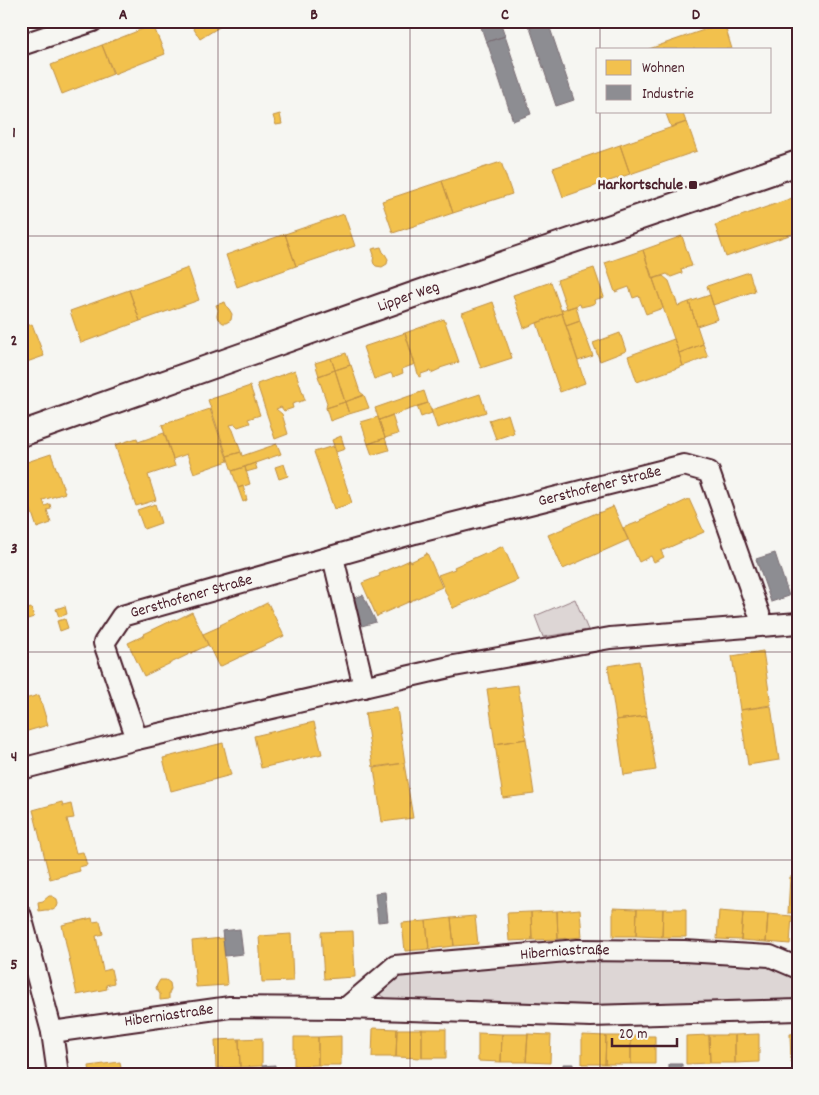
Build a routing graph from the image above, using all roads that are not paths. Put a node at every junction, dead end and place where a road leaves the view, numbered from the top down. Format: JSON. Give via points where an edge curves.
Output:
{"nodes":[{"id":1,"x":93,"y":21,"type":"edge"},
{"id":2,"x":21,"y":45,"type":"edge"},
{"id":3,"x":798,"y":163,"type":"edge"},
{"id":4,"x":21,"y":434,"type":"edge"},
{"id":5,"x":333,"y":557,"type":"junction"},
{"id":6,"x":798,"y":623,"type":"edge"},
{"id":7,"x":763,"y":625,"type":"junction"},
{"id":8,"x":364,"y":687,"type":"junction"},
{"id":9,"x":137,"y":739,"type":"junction"},
{"id":10,"x":21,"y":769,"type":"edge"},
{"id":11,"x":21,"y":916,"type":"edge"},
{"id":12,"x":798,"y":968,"type":"edge"},
{"id":13,"x":346,"y":1008,"type":"junction"},
{"id":14,"x":798,"y":1010,"type":"edge"},
{"id":15,"x":52,"y":1032,"type":"junction"},
{"id":16,"x":58,"y":1074,"type":"edge"}],
"edges":[{"from":1,"to":2,"type":"street"},
{"from":3,"to":4,"type":"street","name":"Lipper Weg"},
{"from":5,"to":7,"type":"street","name":"Gersthofener Straße","via":[[684,465],[709,472]]},
{"from":5,"to":8,"type":"street"},
{"from":5,"to":9,"type":"street","name":"Gersthofener Straße","via":[[122,616],[104,643]]},
{"from":6,"to":7,"type":"street"},
{"from":7,"to":8,"type":"street","via":[[610,638],[454,666]]},
{"from":8,"to":9,"type":"street"},
{"from":9,"to":10,"type":"street"},
{"from":11,"to":15,"type":"street"},
{"from":12,"to":13,"type":"street","name":"Hiberniastraße","via":[[770,956],[578,950],[395,966]]},
{"from":13,"to":14,"type":"street","name":"Hiberniastraße","via":[[591,1016]]},
{"from":13,"to":15,"type":"street","name":"Hiberniastraße","via":[[230,1007]]},
{"from":15,"to":16,"type":"street"}]}
